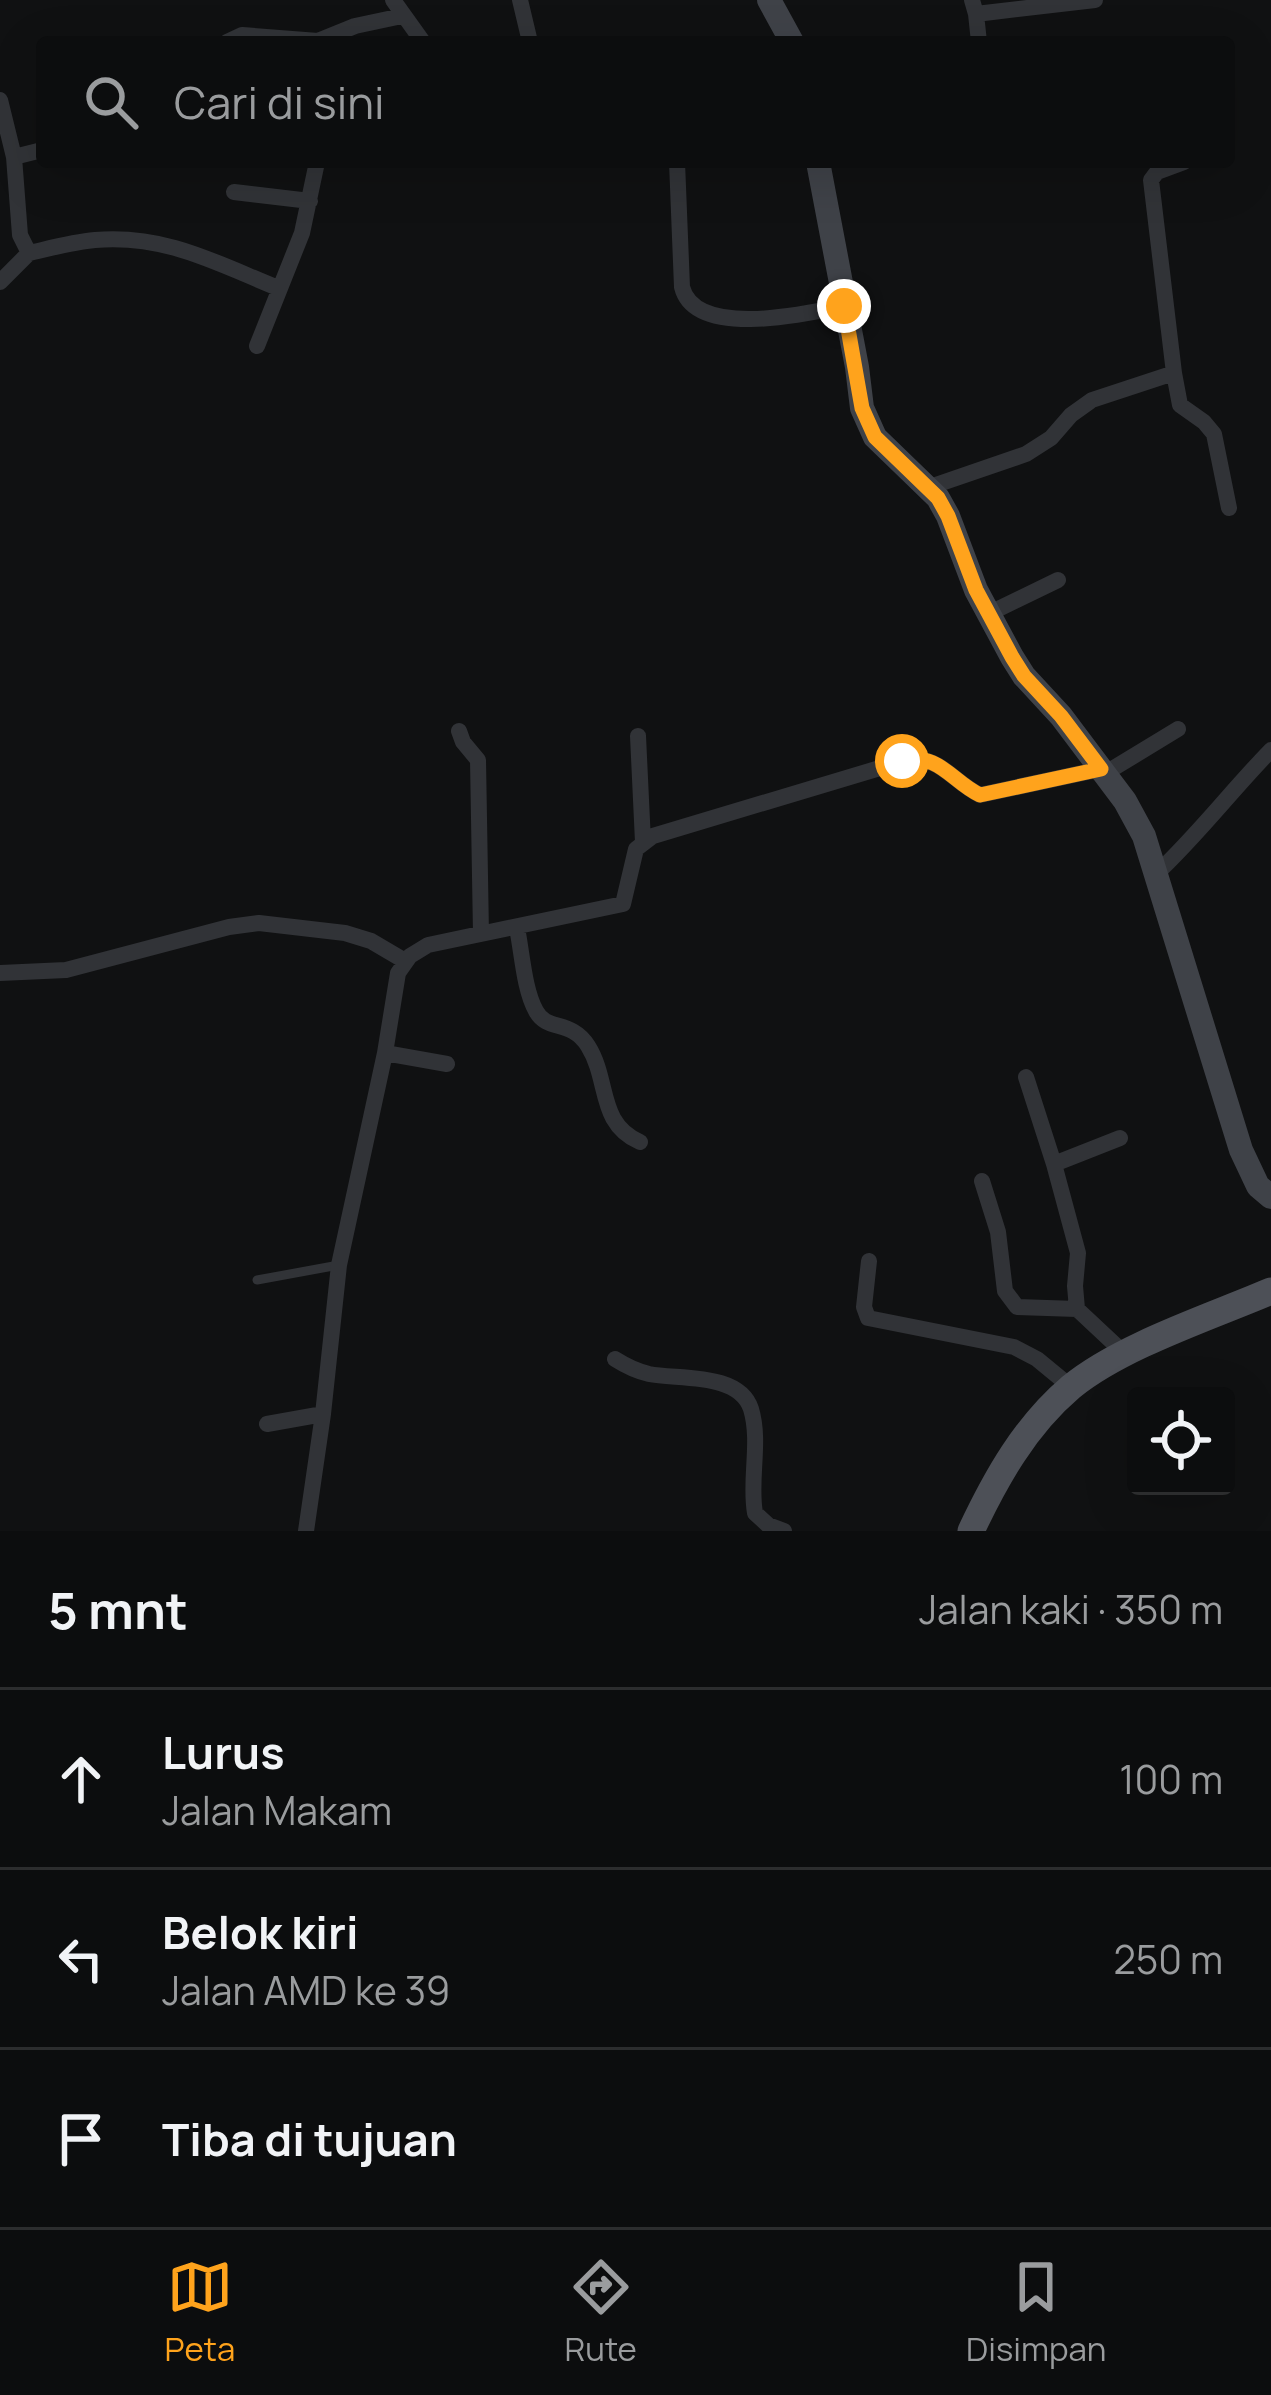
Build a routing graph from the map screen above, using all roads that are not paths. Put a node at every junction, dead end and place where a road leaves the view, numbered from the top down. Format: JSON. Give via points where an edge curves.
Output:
{"nodes":[{"id":1,"x":520,"y":0,"type":"edge"},
{"id":2,"x":769,"y":0,"type":"edge"},
{"id":3,"x":1095,"y":0,"type":"edge"},
{"id":4,"x":974,"y":7,"type":"edge"},
{"id":5,"x":397,"y":8,"type":"edge"},
{"id":6,"x":330,"y":36,"type":"edge"},
{"id":7,"x":418,"y":36,"type":"edge"},
{"id":8,"x":529,"y":36,"type":"edge"},
{"id":9,"x":790,"y":36,"type":"edge"},
{"id":10,"x":0,"y":100,"type":"edge"},
{"id":11,"x":36,"y":152,"type":"edge"},
{"id":12,"x":14,"y":157,"type":"junction"},
{"id":13,"x":316,"y":168,"type":"edge"},
{"id":14,"x":677,"y":168,"type":"edge"},
{"id":15,"x":819,"y":168,"type":"edge"},
{"id":16,"x":1168,"y":168,"type":"edge"},
{"id":17,"x":234,"y":192,"type":"dead end"},
{"id":18,"x":310,"y":201,"type":"junction"},
{"id":19,"x":29,"y":253,"type":"junction"},
{"id":20,"x":0,"y":282,"type":"edge"},
{"id":21,"x":278,"y":288,"type":"junction"},
{"id":22,"x":844,"y":306,"type":"junction"},
{"id":23,"x":257,"y":346,"type":"dead end"},
{"id":24,"x":1174,"y":373,"type":"junction"},
{"id":25,"x":927,"y":488,"type":"junction"},
{"id":26,"x":1229,"y":508,"type":"dead end"},
{"id":27,"x":1058,"y":580,"type":"dead end"},
{"id":28,"x":988,"y":614,"type":"junction"},
{"id":29,"x":1178,"y":730,"type":"dead end"},
{"id":30,"x":459,"y":731,"type":"dead end"},
{"id":31,"x":638,"y":736,"type":"dead end"},
{"id":32,"x":1271,"y":750,"type":"edge"},
{"id":33,"x":1102,"y":772,"type":"junction"},
{"id":34,"x":643,"y":842,"type":"junction"},
{"id":35,"x":1155,"y":875,"type":"junction"},
{"id":36,"x":645,"y":902,"type":"dead end"},
{"id":37,"x":622,"y":904,"type":"junction"},
{"id":38,"x":517,"y":928,"type":"junction"},
{"id":39,"x":481,"y":934,"type":"junction"},
{"id":40,"x":405,"y":961,"type":"junction"},
{"id":41,"x":0,"y":973,"type":"edge"},
{"id":42,"x":385,"y":1053,"type":"junction"},
{"id":43,"x":447,"y":1064,"type":"dead end"},
{"id":44,"x":1026,"y":1077,"type":"dead end"},
{"id":45,"x":1120,"y":1138,"type":"dead end"},
{"id":46,"x":640,"y":1142,"type":"dead end"},
{"id":47,"x":1054,"y":1164,"type":"junction"},
{"id":48,"x":982,"y":1181,"type":"dead end"},
{"id":49,"x":1271,"y":1197,"type":"edge"},
{"id":50,"x":869,"y":1261,"type":"dead end"},
{"id":51,"x":339,"y":1265,"type":"junction"},
{"id":52,"x":257,"y":1280,"type":"dead end"},
{"id":53,"x":1271,"y":1291,"type":"edge"},
{"id":54,"x":1077,"y":1310,"type":"junction"},
{"id":55,"x":1124,"y":1353,"type":"junction"},
{"id":56,"x":615,"y":1359,"type":"dead end"},
{"id":57,"x":1071,"y":1387,"type":"junction"},
{"id":58,"x":323,"y":1414,"type":"junction"},
{"id":59,"x":267,"y":1424,"type":"dead end"},
{"id":60,"x":303,"y":1530,"type":"edge"},
{"id":61,"x":784,"y":1531,"type":"edge"},
{"id":62,"x":971,"y":1531,"type":"edge"}],
"edges":[{"from":1,"to":8,"type":"street"},
{"from":2,"to":9,"type":"street"},
{"from":3,"to":4,"type":"street"},
{"from":5,"to":6,"type":"street"},
{"from":5,"to":7,"type":"street"},
{"from":10,"to":12,"type":"street"},
{"from":11,"to":12,"type":"street"},
{"from":12,"to":19,"type":"street","via":[[20,235]]},
{"from":13,"to":18,"type":"street"},
{"from":14,"to":22,"type":"street","via":[[688,304],[759,320]]},
{"from":15,"to":22,"type":"street"},
{"from":16,"to":24,"type":"street","via":[[1150,180]]},
{"from":17,"to":18,"type":"street"},
{"from":18,"to":21,"type":"street"},
{"from":19,"to":20,"type":"street"},
{"from":19,"to":21,"type":"street","via":[[139,240],[182,248]]},
{"from":21,"to":23,"type":"street"},
{"from":22,"to":25,"type":"street","via":[[867,421]]},
{"from":24,"to":25,"type":"street","via":[[1092,400],[1026,454]]},
{"from":24,"to":26,"type":"street","via":[[1180,404],[1214,434]]},
{"from":25,"to":28,"type":"street","via":[[948,516]]},
{"from":27,"to":28,"type":"street"},
{"from":28,"to":33,"type":"street","via":[[1024,676]]},
{"from":29,"to":33,"type":"street"},
{"from":30,"to":39,"type":"street","via":[[478,760]]},
{"from":31,"to":34,"type":"street"},
{"from":32,"to":35,"type":"street"},
{"from":33,"to":34,"type":"street","via":[[980,795],[914,758]]},
{"from":33,"to":35,"type":"street","via":[[1134,814]]},
{"from":34,"to":37,"type":"street"},
{"from":35,"to":49,"type":"street","via":[[1240,1150]]},
{"from":36,"to":37,"type":"street"},
{"from":37,"to":38,"type":"street"},
{"from":38,"to":39,"type":"street"},
{"from":38,"to":46,"type":"street","via":[[537,1013],[583,1039],[614,1122]]},
{"from":39,"to":40,"type":"street","via":[[428,945]]},
{"from":40,"to":41,"type":"street","via":[[346,933],[259,923],[66,970]]},
{"from":40,"to":42,"type":"street"},
{"from":42,"to":43,"type":"street"},
{"from":42,"to":51,"type":"street"},
{"from":44,"to":47,"type":"street"},
{"from":45,"to":47,"type":"street"},
{"from":47,"to":54,"type":"street","via":[[1078,1253]]},
{"from":48,"to":54,"type":"street","via":[[1005,1292],[1017,1307]]},
{"from":50,"to":57,"type":"street","via":[[864,1307],[873,1321],[1014,1347]]},
{"from":51,"to":52,"type":"lane"},
{"from":51,"to":58,"type":"street"},
{"from":53,"to":55,"type":"main road"},
{"from":54,"to":55,"type":"street"},
{"from":55,"to":57,"type":"main road"},
{"from":56,"to":61,"type":"street","via":[[652,1375],[730,1387],[745,1398],[755,1513]]},
{"from":57,"to":62,"type":"main road","via":[[1015,1448]]},
{"from":58,"to":59,"type":"street"},
{"from":58,"to":60,"type":"street"}]}
